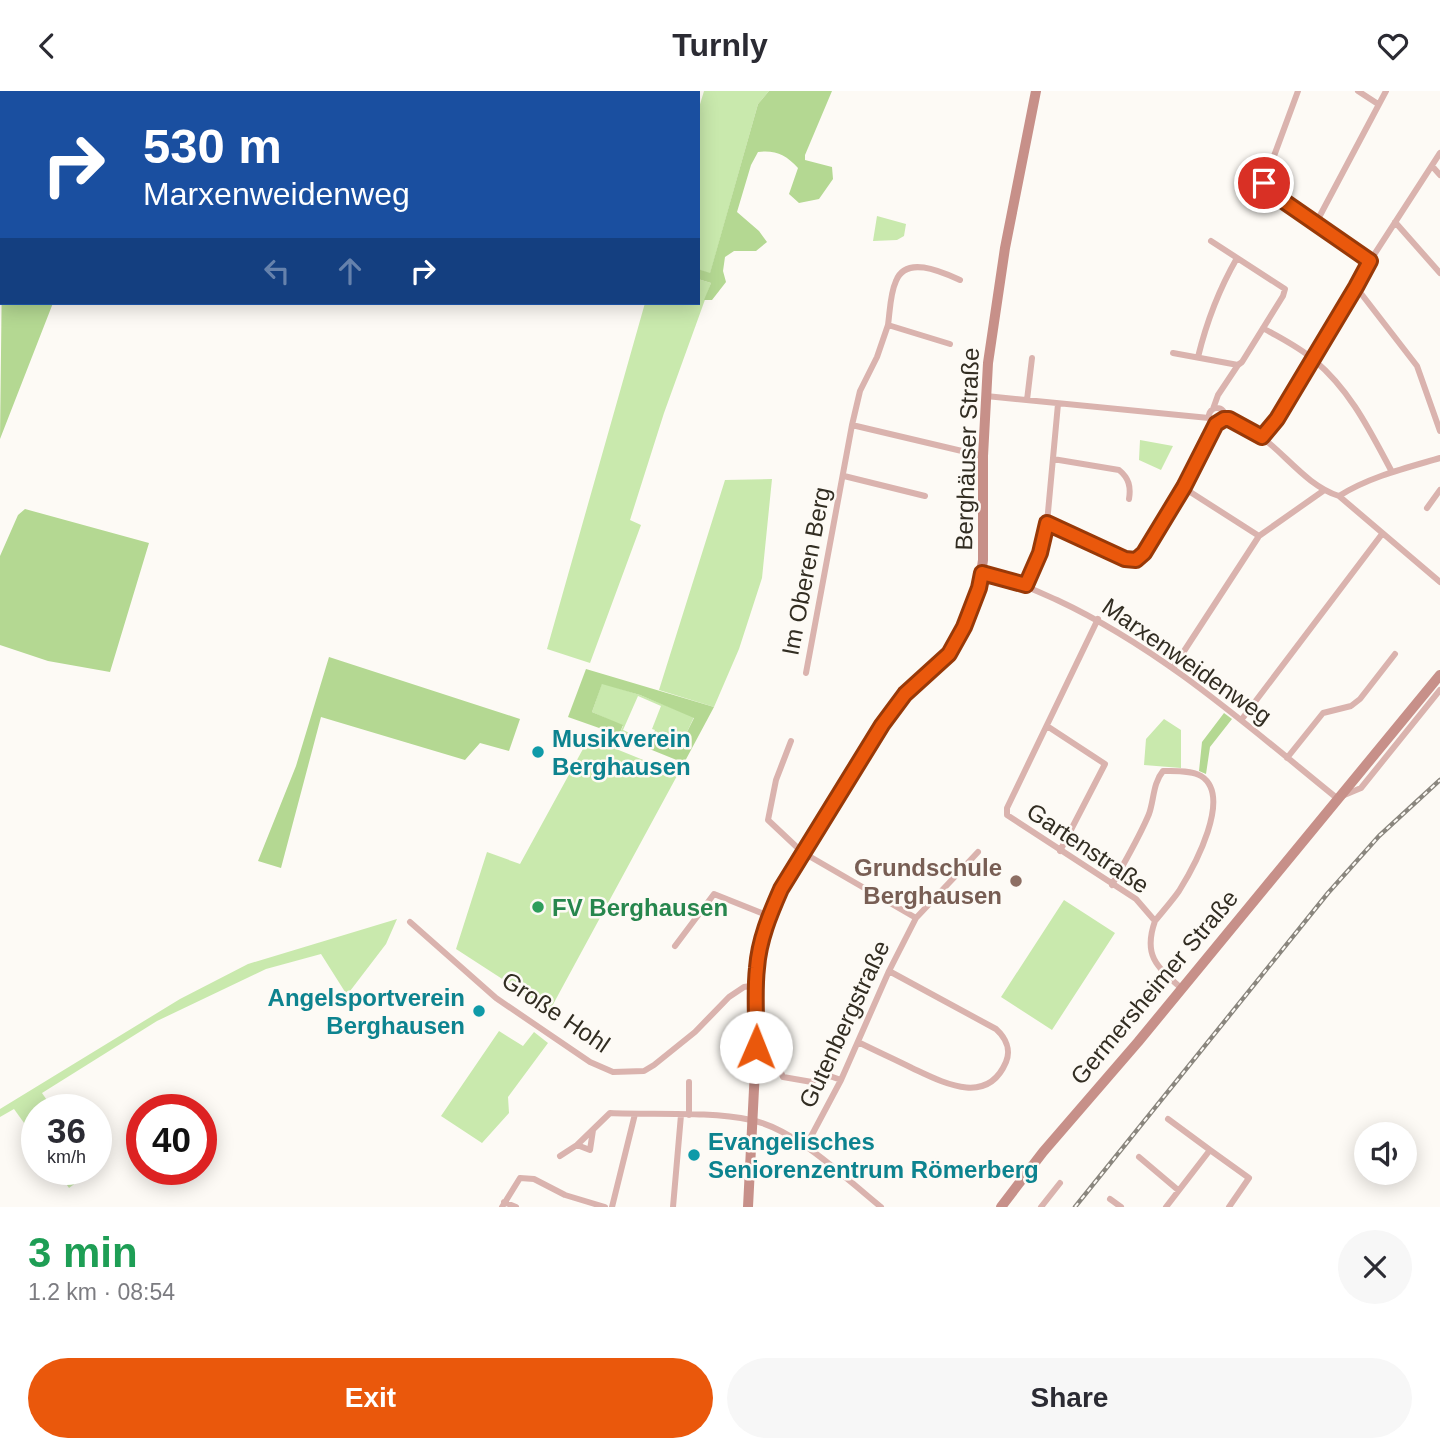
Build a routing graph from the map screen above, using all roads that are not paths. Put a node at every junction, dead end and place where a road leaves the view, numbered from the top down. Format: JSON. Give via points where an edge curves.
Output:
{"nodes":[{"id":1,"x":1036,"y":91,"type":"edge"},
{"id":2,"x":1298,"y":91,"type":"edge"},
{"id":3,"x":1358,"y":91,"type":"edge"},
{"id":4,"x":1386,"y":91,"type":"edge"},
{"id":5,"x":1378,"y":104,"type":"junction"},
{"id":6,"x":1440,"y":153,"type":"edge"},
{"id":7,"x":1432,"y":166,"type":"junction"},
{"id":8,"x":1440,"y":175,"type":"edge"},
{"id":9,"x":1395,"y":222,"type":"junction"},
{"id":10,"x":1316,"y":223,"type":"junction"},
{"id":11,"x":1211,"y":241,"type":"dead end"},
{"id":12,"x":1237,"y":258,"type":"junction"},
{"id":13,"x":1370,"y":261,"type":"junction"},
{"id":14,"x":1440,"y":273,"type":"edge"},
{"id":15,"x":960,"y":280,"type":"dead end"},
{"id":16,"x":1356,"y":287,"type":"junction"},
{"id":17,"x":888,"y":325,"type":"junction"},
{"id":18,"x":1263,"y":328,"type":"junction"},
{"id":19,"x":950,"y":344,"type":"dead end"},
{"id":20,"x":1172,"y":353,"type":"dead end"},
{"id":21,"x":1032,"y":358,"type":"dead end"},
{"id":22,"x":1198,"y":358,"type":"junction"},
{"id":23,"x":1313,"y":358,"type":"junction"},
{"id":24,"x":1238,"y":365,"type":"junction"},
{"id":25,"x":986,"y":396,"type":"junction"},
{"id":26,"x":1027,"y":400,"type":"junction"},
{"id":27,"x":1058,"y":404,"type":"junction"},
{"id":28,"x":1213,"y":409,"type":"junction"},
{"id":29,"x":1209,"y":418,"type":"junction"},
{"id":30,"x":1224,"y":419,"type":"junction"},
{"id":31,"x":1216,"y":424,"type":"junction"},
{"id":32,"x":852,"y":425,"type":"junction"},
{"id":33,"x":1440,"y":431,"type":"edge"},
{"id":34,"x":1262,"y":437,"type":"junction"},
{"id":35,"x":983,"y":456,"type":"junction"},
{"id":36,"x":1440,"y":458,"type":"edge"},
{"id":37,"x":1053,"y":459,"type":"junction"},
{"id":38,"x":1392,"y":472,"type":"junction"},
{"id":39,"x":844,"y":476,"type":"junction"},
{"id":40,"x":1184,"y":488,"type":"junction"},
{"id":41,"x":1440,"y":490,"type":"edge"},
{"id":42,"x":1323,"y":491,"type":"junction"},
{"id":43,"x":925,"y":496,"type":"dead end"},
{"id":44,"x":1339,"y":496,"type":"junction"},
{"id":45,"x":1129,"y":499,"type":"dead end"},
{"id":46,"x":1427,"y":508,"type":"dead end"},
{"id":47,"x":1047,"y":523,"type":"junction"},
{"id":48,"x":1382,"y":534,"type":"junction"},
{"id":49,"x":1259,"y":536,"type":"junction"},
{"id":50,"x":982,"y":573,"type":"junction"},
{"id":51,"x":1440,"y":582,"type":"edge"},
{"id":52,"x":1026,"y":585,"type":"junction"},
{"id":53,"x":1098,"y":619,"type":"junction"},
{"id":54,"x":1395,"y":654,"type":"dead end"},
{"id":55,"x":1172,"y":668,"type":"junction"},
{"id":56,"x":806,"y":673,"type":"dead end"},
{"id":57,"x":1440,"y":675,"type":"edge"},
{"id":58,"x":1440,"y":690,"type":"edge"},
{"id":59,"x":1242,"y":719,"type":"junction"},
{"id":60,"x":1047,"y":726,"type":"junction"},
{"id":61,"x":791,"y":741,"type":"dead end"},
{"id":62,"x":1287,"y":758,"type":"junction"},
{"id":63,"x":1105,"y":764,"type":"junction"},
{"id":64,"x":1115,"y":764,"type":"dead end"},
{"id":65,"x":1340,"y":798,"type":"junction"},
{"id":66,"x":1060,"y":851,"type":"junction"},
{"id":67,"x":802,"y":852,"type":"junction"},
{"id":68,"x":978,"y":852,"type":"dead end"},
{"id":69,"x":1112,"y":884,"type":"junction"},
{"id":70,"x":769,"y":916,"type":"junction"},
{"id":71,"x":916,"y":918,"type":"junction"},
{"id":72,"x":1155,"y":921,"type":"junction"},
{"id":73,"x":410,"y":922,"type":"dead end"},
{"id":74,"x":675,"y":946,"type":"dead end"},
{"id":75,"x":889,"y":971,"type":"junction"},
{"id":76,"x":757,"y":985,"type":"junction"},
{"id":77,"x":1181,"y":988,"type":"junction"},
{"id":78,"x":858,"y":1042,"type":"junction"},
{"id":79,"x":755,"y":1062,"type":"junction"},
{"id":80,"x":841,"y":1080,"type":"junction"},
{"id":81,"x":689,"y":1081,"type":"dead end"},
{"id":82,"x":635,"y":1114,"type":"junction"},
{"id":83,"x":685,"y":1115,"type":"junction"},
{"id":84,"x":1168,"y":1119,"type":"dead end"},
{"id":85,"x":752,"y":1120,"type":"junction"},
{"id":86,"x":594,"y":1130,"type":"junction"},
{"id":87,"x":577,"y":1145,"type":"junction"},
{"id":88,"x":806,"y":1146,"type":"junction"},
{"id":89,"x":1210,"y":1150,"type":"junction"},
{"id":90,"x":560,"y":1156,"type":"dead end"},
{"id":91,"x":1139,"y":1157,"type":"dead end"},
{"id":92,"x":1060,"y":1182,"type":"dead end"},
{"id":93,"x":1178,"y":1190,"type":"junction"},
{"id":94,"x":1110,"y":1199,"type":"dead end"},
{"id":95,"x":503,"y":1205,"type":"edge"},
{"id":96,"x":516,"y":1207,"type":"edge"},
{"id":97,"x":605,"y":1207,"type":"edge"},
{"id":98,"x":611,"y":1207,"type":"edge"},
{"id":99,"x":673,"y":1207,"type":"edge"},
{"id":100,"x":748,"y":1207,"type":"edge"},
{"id":101,"x":881,"y":1207,"type":"edge"},
{"id":102,"x":1001,"y":1207,"type":"edge"},
{"id":103,"x":1041,"y":1207,"type":"edge"},
{"id":104,"x":1121,"y":1207,"type":"edge"},
{"id":105,"x":1166,"y":1207,"type":"edge"},
{"id":106,"x":1229,"y":1207,"type":"edge"}],
"edges":[{"from":1,"to":25,"type":"street","name":"Berghäuser Straße","via":[[1005,248]]},
{"from":2,"to":10,"type":"street","via":[[1264,183],[1266,189]]},
{"from":3,"to":5,"type":"street"},
{"from":4,"to":5,"type":"street"},
{"from":5,"to":10,"type":"street"},
{"from":6,"to":7,"type":"street"},
{"from":7,"to":8,"type":"street"},
{"from":7,"to":9,"type":"street"},
{"from":9,"to":13,"type":"street"},
{"from":9,"to":14,"type":"street"},
{"from":10,"to":13,"type":"street"},
{"from":11,"to":12,"type":"street"},
{"from":12,"to":18,"type":"street","via":[[1284,289]]},
{"from":12,"to":22,"type":"street","via":[[1209,314]]},
{"from":13,"to":16,"type":"street"},
{"from":15,"to":17,"type":"street","name":"Im Oberen Berg","via":[[923,267],[907,269],[894,283]]},
{"from":16,"to":23,"type":"street"},
{"from":16,"to":33,"type":"street","via":[[1417,366]]},
{"from":17,"to":19,"type":"street"},
{"from":17,"to":32,"type":"street","name":"Im Oberen Berg","via":[[860,391]]},
{"from":18,"to":23,"type":"street"},
{"from":18,"to":24,"type":"street"},
{"from":20,"to":22,"type":"street"},
{"from":21,"to":26,"type":"street"},
{"from":22,"to":24,"type":"street"},
{"from":23,"to":34,"type":"street"},
{"from":23,"to":38,"type":"street","via":[[1342,385]]},
{"from":24,"to":28,"type":"street"},
{"from":25,"to":26,"type":"street"},
{"from":25,"to":35,"type":"street","name":"Berghäuser Straße"},
{"from":26,"to":27,"type":"street"},
{"from":27,"to":29,"type":"street"},
{"from":27,"to":37,"type":"street"},
{"from":28,"to":29,"type":"street"},
{"from":28,"to":30,"type":"street","via":[[1221,410]]},
{"from":29,"to":31,"type":"street"},
{"from":30,"to":31,"type":"street"},
{"from":30,"to":34,"type":"street"},
{"from":31,"to":40,"type":"street"},
{"from":32,"to":35,"type":"street"},
{"from":32,"to":39,"type":"street","name":"Im Oberen Berg"},
{"from":34,"to":42,"type":"street"},
{"from":35,"to":50,"type":"street","name":"Berghäuser Straße"},
{"from":36,"to":38,"type":"street"},
{"from":37,"to":45,"type":"street","via":[[1119,470],[1131,489]]},
{"from":37,"to":47,"type":"street"},
{"from":38,"to":44,"type":"street"},
{"from":39,"to":43,"type":"street","name":"Im Oberen Berg"},
{"from":39,"to":56,"type":"street","name":"Im Oberen Berg"},
{"from":40,"to":47,"type":"street","via":[[1136,560]]},
{"from":40,"to":49,"type":"street"},
{"from":41,"to":46,"type":"street"},
{"from":42,"to":44,"type":"street"},
{"from":42,"to":49,"type":"street"},
{"from":44,"to":48,"type":"street"},
{"from":47,"to":52,"type":"street"},
{"from":48,"to":51,"type":"street"},
{"from":48,"to":59,"type":"street"},
{"from":49,"to":55,"type":"street"},
{"from":50,"to":52,"type":"street","name":"Marxenweidenweg"},
{"from":50,"to":67,"type":"street","name":"Berghäuser Straße","via":[[964,627],[949,654],[905,694]]},
{"from":52,"to":53,"type":"street","name":"Marxenweidenweg"},
{"from":53,"to":55,"type":"street","name":"Marxenweidenweg"},
{"from":53,"to":60,"type":"street","name":"Gartenstraße"},
{"from":54,"to":62,"type":"street","via":[[1360,699],[1322,713]]},
{"from":55,"to":59,"type":"street","name":"Marxenweidenweg"},
{"from":57,"to":65,"type":"street","name":"Germersheimer Straße"},
{"from":58,"to":65,"type":"street","name":"Germersheimer Straße","via":[[1361,787]]},
{"from":59,"to":62,"type":"street","name":"Marxenweidenweg"},
{"from":60,"to":63,"type":"street"},
{"from":60,"to":66,"type":"street","name":"Gartenstraße","via":[[1007,815]]},
{"from":61,"to":67,"type":"street","name":"Gutenbergstraße","via":[[776,780],[768,820]]},
{"from":62,"to":65,"type":"street","name":"Marxenweidenweg"},
{"from":63,"to":64,"type":"street"},
{"from":63,"to":66,"type":"street"},
{"from":65,"to":77,"type":"street","name":"Germersheimer Straße"},
{"from":66,"to":69,"type":"street","name":"Gartenstraße"},
{"from":67,"to":70,"type":"street","name":"Berghäuser Straße"},
{"from":67,"to":71,"type":"street","name":"Gutenbergstraße"},
{"from":68,"to":71,"type":"street","name":"Gutenbergstraße"},
{"from":69,"to":72,"type":"street","name":"Gartenstraße","via":[[1136,899]]},
{"from":69,"to":72,"type":"street","via":[[1142,829],[1163,771],[1204,778],[1215,797],[1209,829],[1178,893]]},
{"from":70,"to":74,"type":"street","via":[[714,894]]},
{"from":70,"to":76,"type":"street","name":"Berghäuser Straße","via":[[759,949]]},
{"from":71,"to":75,"type":"street","name":"Gutenbergstraße"},
{"from":72,"to":77,"type":"street","name":"Gartenstraße","via":[[1150,950],[1157,966]]},
{"from":73,"to":76,"type":"street","name":"Große Hohl","via":[[496,998],[590,1062],[613,1072],[644,1071],[654,1065],[729,996]]},
{"from":75,"to":78,"type":"street","name":"Gutenbergstraße"},
{"from":75,"to":78,"type":"street","via":[[996,1029],[1007,1043],[1004,1066],[984,1085],[965,1088],[943,1083]]},
{"from":76,"to":79,"type":"street","name":"Berghäuser Straße"},
{"from":77,"to":102,"type":"street","name":"Germersheimer Straße"},
{"from":78,"to":80,"type":"street","name":"Gutenbergstraße"},
{"from":79,"to":80,"type":"street","via":[[779,1068],[783,1077],[812,1082],[824,1075]]},
{"from":79,"to":85,"type":"street","name":"Berghäuser Straße"},
{"from":80,"to":88,"type":"street","name":"Gutenbergstraße"},
{"from":81,"to":83,"type":"street"},
{"from":82,"to":83,"type":"street"},
{"from":82,"to":86,"type":"street","via":[[610,1113]]},
{"from":82,"to":98,"type":"street"},
{"from":83,"to":85,"type":"street"},
{"from":83,"to":99,"type":"street"},
{"from":84,"to":89,"type":"street"},
{"from":85,"to":88,"type":"street"},
{"from":85,"to":100,"type":"street","name":"Berghäuser Straße"},
{"from":86,"to":87,"type":"street"},
{"from":86,"to":87,"type":"street","via":[[590,1150]]},
{"from":87,"to":90,"type":"street"},
{"from":88,"to":101,"type":"street"},
{"from":89,"to":93,"type":"street"},
{"from":89,"to":106,"type":"street","via":[[1249,1178]]},
{"from":91,"to":93,"type":"street"},
{"from":92,"to":103,"type":"street"},
{"from":93,"to":105,"type":"street"},
{"from":94,"to":104,"type":"street"},
{"from":95,"to":96,"type":"street"},
{"from":95,"to":97,"type":"street","via":[[520,1178],[534,1179],[565,1195]]}]}
